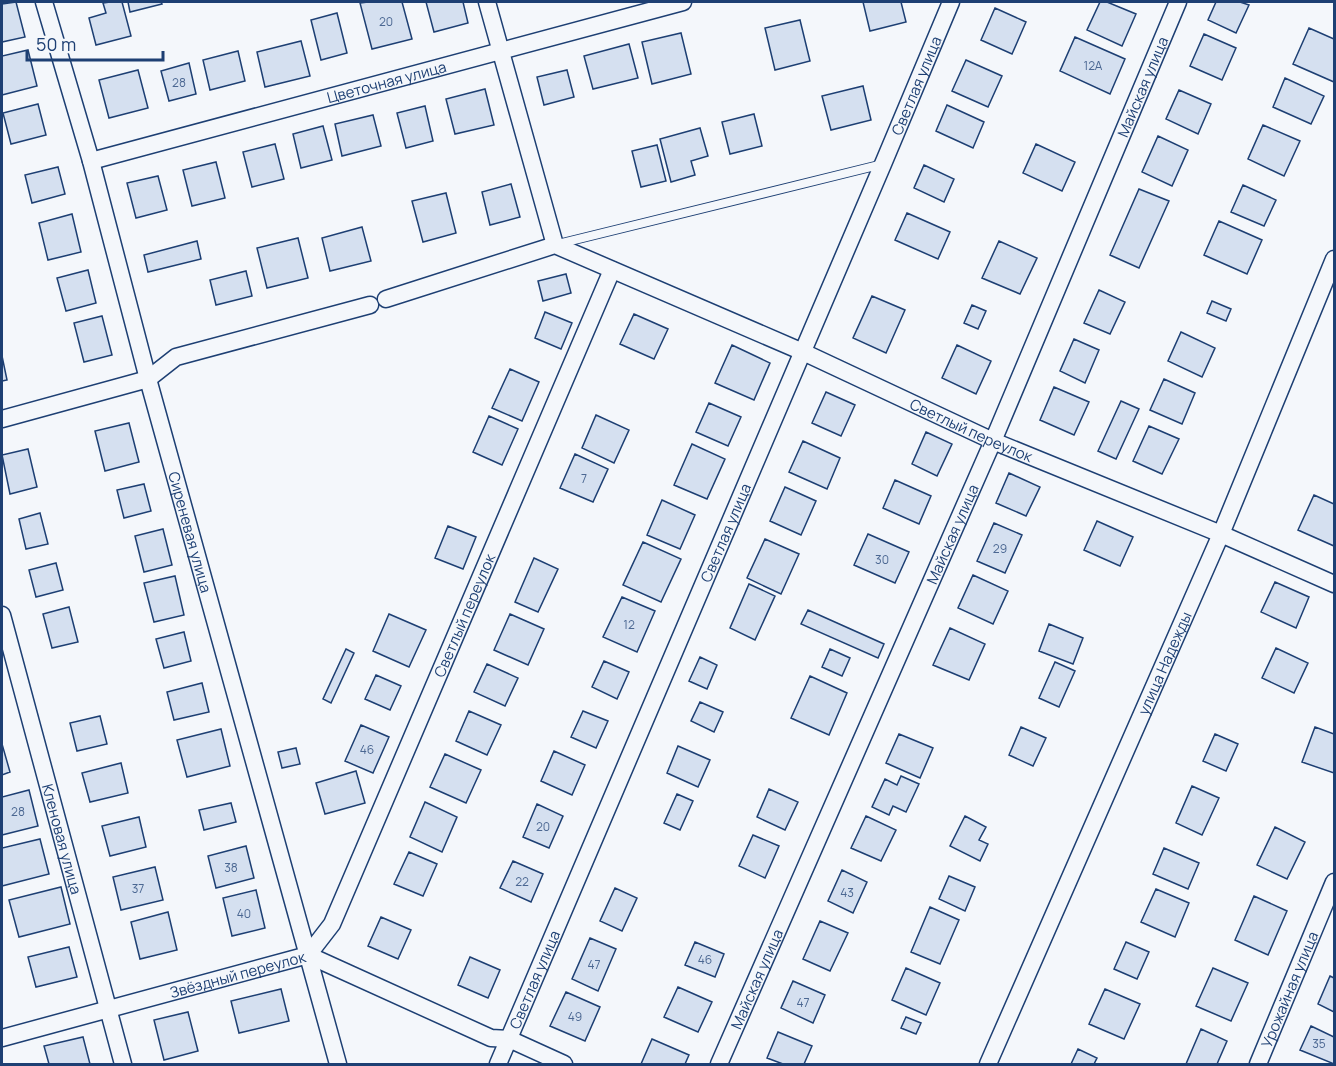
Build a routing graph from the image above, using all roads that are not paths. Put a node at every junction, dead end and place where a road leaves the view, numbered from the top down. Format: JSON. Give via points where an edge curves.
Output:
{"nodes":[{"id":1,"x":44,"y":2,"type":"edge"},
{"id":2,"x":487,"y":2,"type":"edge"},
{"id":3,"x":683,"y":2,"type":"edge"},
{"id":4,"x":951,"y":2,"type":"edge"},
{"id":5,"x":1178,"y":2,"type":"edge"},
{"id":6,"x":501,"y":49,"type":"junction"},
{"id":7,"x":91,"y":161,"type":"junction"},
{"id":8,"x":884,"y":164,"type":"junction"},
{"id":9,"x":555,"y":245,"type":"junction"},
{"id":10,"x":1335,"y":259,"type":"edge"},
{"id":11,"x":612,"y":270,"type":"junction"},
{"id":12,"x":386,"y":299,"type":"dead end"},
{"id":13,"x":370,"y":305,"type":"dead end"},
{"id":14,"x":803,"y":352,"type":"junction"},
{"id":15,"x":148,"y":379,"type":"junction"},
{"id":16,"x":2,"y":419,"type":"edge"},
{"id":17,"x":993,"y":441,"type":"junction"},
{"id":18,"x":1221,"y":534,"type":"junction"},
{"id":19,"x":1335,"y":584,"type":"edge"},
{"id":20,"x":2,"y":615,"type":"edge"},
{"id":21,"x":1335,"y":882,"type":"edge"},
{"id":22,"x":308,"y":955,"type":"junction"},
{"id":23,"x":108,"y":1008,"type":"junction"},
{"id":24,"x":2,"y":1038,"type":"edge"},
{"id":25,"x":509,"y":1039,"type":"junction"},
{"id":26,"x":123,"y":1065,"type":"edge"},
{"id":27,"x":338,"y":1065,"type":"edge"},
{"id":28,"x":498,"y":1065,"type":"edge"},
{"id":29,"x":564,"y":1065,"type":"edge"},
{"id":30,"x":719,"y":1065,"type":"edge"},
{"id":31,"x":988,"y":1065,"type":"edge"},
{"id":32,"x":1258,"y":1065,"type":"edge"}],
"edges":[{"from":1,"to":7,"type":"street","name":"Сиреневая улица"},
{"from":2,"to":6,"type":"street"},
{"from":3,"to":6,"type":"street","name":"Цветочная улица"},
{"from":4,"to":8,"type":"street","name":"Светлая улица"},
{"from":5,"to":17,"type":"street","name":"Майская улица"},
{"from":6,"to":7,"type":"street","name":"Цветочная улица"},
{"from":6,"to":9,"type":"street"},
{"from":7,"to":15,"type":"street","name":"Сиреневая улица"},
{"from":8,"to":9,"type":"lane"},
{"from":8,"to":14,"type":"street","name":"Светлая улица"},
{"from":9,"to":11,"type":"street","name":"Светлый переулок"},
{"from":9,"to":12,"type":"street"},
{"from":10,"to":18,"type":"street","name":"улица Надежды"},
{"from":11,"to":14,"type":"street","name":"Светлый переулок"},
{"from":11,"to":22,"type":"street","name":"Светлый переулок","via":[[332,924]]},
{"from":13,"to":15,"type":"street","via":[[176,357]]},
{"from":14,"to":17,"type":"street","name":"Светлый переулок"},
{"from":14,"to":25,"type":"street","name":"Светлая улица"},
{"from":15,"to":16,"type":"street"},
{"from":15,"to":22,"type":"street","name":"Сиреневая улица"},
{"from":17,"to":18,"type":"street","name":"Светлый переулок"},
{"from":17,"to":30,"type":"street","name":"Майская улица"},
{"from":18,"to":19,"type":"street","name":"Светлый переулок"},
{"from":18,"to":31,"type":"street","name":"улица Надежды"},
{"from":20,"to":23,"type":"street","name":"Кленовая улица"},
{"from":21,"to":32,"type":"street","name":"Урожайная улица"},
{"from":22,"to":23,"type":"street","name":"Звёздный переулок"},
{"from":22,"to":25,"type":"street","name":"Звёздный переулок","via":[[491,1038]]},
{"from":22,"to":27,"type":"street","name":"Сиреневая улица"},
{"from":23,"to":24,"type":"street","name":"Звёздный переулок"},
{"from":23,"to":26,"type":"street","name":"Кленовая улица"},
{"from":25,"to":28,"type":"street","name":"Светлая улица"},
{"from":25,"to":29,"type":"street","name":"Звёздный переулок"}]}
